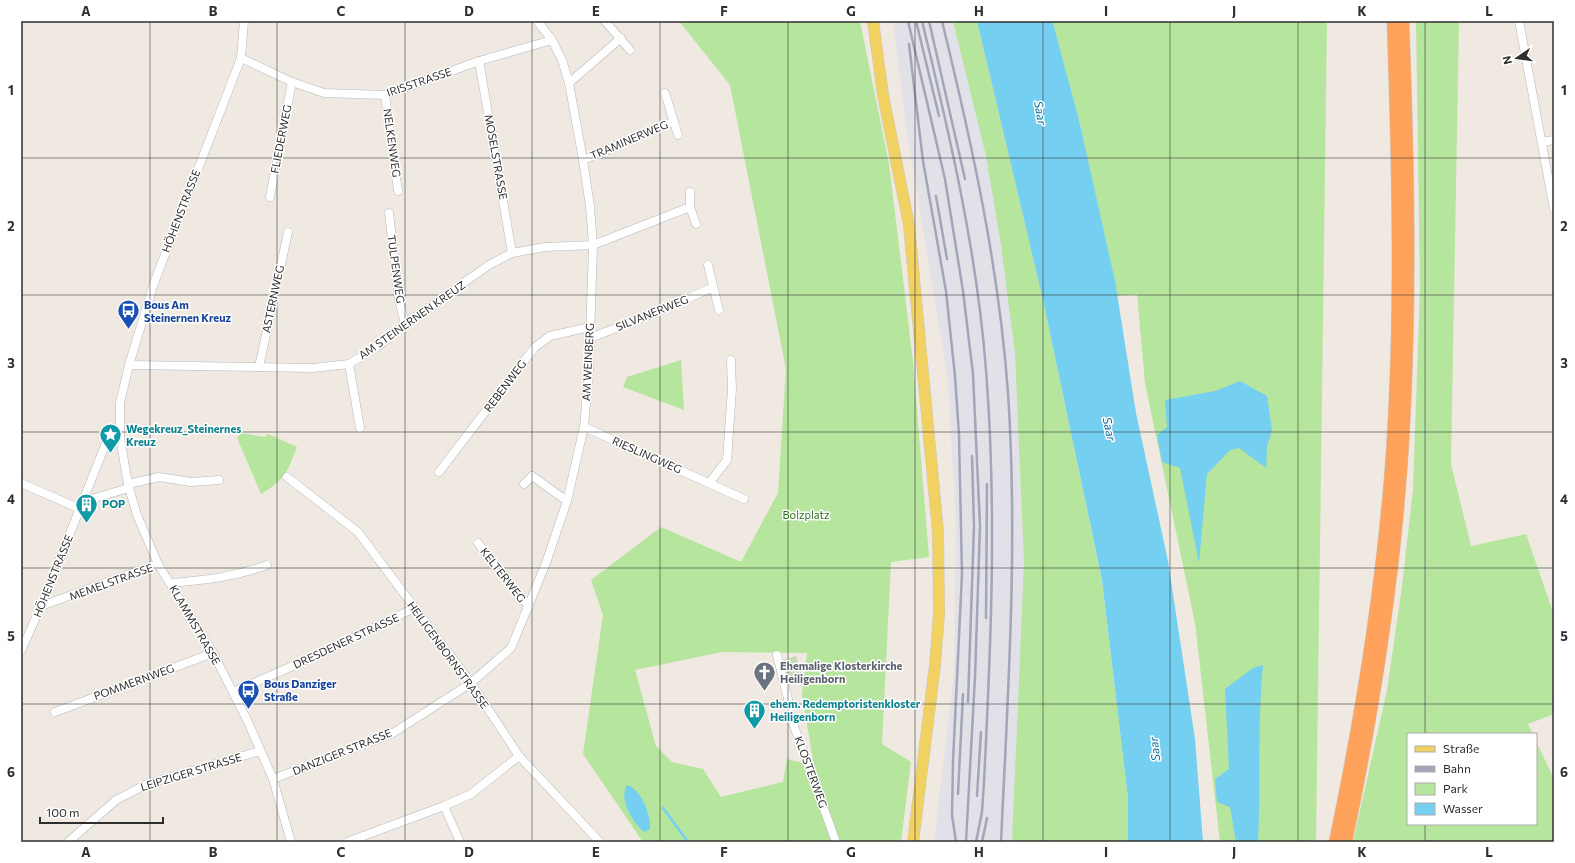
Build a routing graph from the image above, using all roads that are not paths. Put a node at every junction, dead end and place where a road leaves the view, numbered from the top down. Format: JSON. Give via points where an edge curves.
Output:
{"nodes":[{"id":1,"x":244,"y":21,"type":"edge"},
{"id":2,"x":537,"y":21,"type":"edge"},
{"id":3,"x":605,"y":21,"type":"edge"},
{"id":4,"x":873,"y":21,"type":"edge"},
{"id":5,"x":1392,"y":21,"type":"edge"},
{"id":6,"x":1403,"y":21,"type":"edge"},
{"id":7,"x":1519,"y":21,"type":"edge"},
{"id":8,"x":621,"y":38,"type":"junction"},
{"id":9,"x":552,"y":40,"type":"junction"},
{"id":10,"x":630,"y":50,"type":"dead end"},
{"id":11,"x":241,"y":58,"type":"junction"},
{"id":12,"x":479,"y":61,"type":"junction"},
{"id":13,"x":292,"y":82,"type":"junction"},
{"id":14,"x":568,"y":83,"type":"junction"},
{"id":15,"x":665,"y":93,"type":"dead end"},
{"id":16,"x":385,"y":94,"type":"junction"},
{"id":17,"x":674,"y":121,"type":"junction"},
{"id":18,"x":678,"y":135,"type":"dead end"},
{"id":19,"x":1554,"y":140,"type":"edge"},
{"id":20,"x":1542,"y":142,"type":"junction"},
{"id":21,"x":583,"y":160,"type":"junction"},
{"id":22,"x":398,"y":191,"type":"dead end"},
{"id":23,"x":690,"y":192,"type":"dead end"},
{"id":24,"x":270,"y":197,"type":"dead end"},
{"id":25,"x":690,"y":207,"type":"junction"},
{"id":26,"x":1554,"y":209,"type":"edge"},
{"id":27,"x":388,"y":213,"type":"dead end"},
{"id":28,"x":696,"y":224,"type":"dead end"},
{"id":29,"x":288,"y":232,"type":"dead end"},
{"id":30,"x":593,"y":245,"type":"junction"},
{"id":31,"x":512,"y":253,"type":"junction"},
{"id":32,"x":708,"y":265,"type":"dead end"},
{"id":33,"x":713,"y":287,"type":"junction"},
{"id":34,"x":719,"y":310,"type":"dead end"},
{"id":35,"x":405,"y":324,"type":"junction"},
{"id":36,"x":590,"y":327,"type":"junction"},
{"id":37,"x":590,"y":338,"type":"junction"},
{"id":38,"x":730,"y":360,"type":"dead end"},
{"id":39,"x":349,"y":364,"type":"junction"},
{"id":40,"x":129,"y":365,"type":"junction"},
{"id":41,"x":259,"y":367,"type":"junction"},
{"id":42,"x":120,"y":403,"type":"joint"},
{"id":43,"x":584,"y":427,"type":"junction"},
{"id":44,"x":360,"y":428,"type":"dead end"},
{"id":45,"x":106,"y":443,"type":"dead end"},
{"id":46,"x":439,"y":472,"type":"dead end"},
{"id":47,"x":287,"y":477,"type":"dead end"},
{"id":48,"x":219,"y":480,"type":"dead end"},
{"id":49,"x":710,"y":482,"type":"junction"},
{"id":50,"x":21,"y":483,"type":"edge"},
{"id":51,"x":524,"y":484,"type":"dead end"},
{"id":52,"x":129,"y":486,"type":"junction"},
{"id":53,"x":744,"y":499,"type":"dead end"},
{"id":54,"x":84,"y":501,"type":"junction"},
{"id":55,"x":567,"y":501,"type":"junction"},
{"id":56,"x":80,"y":509,"type":"junction"},
{"id":57,"x":478,"y":543,"type":"dead end"},
{"id":58,"x":158,"y":564,"type":"junction"},
{"id":59,"x":267,"y":565,"type":"dead end"},
{"id":60,"x":171,"y":583,"type":"junction"},
{"id":61,"x":41,"y":606,"type":"junction"},
{"id":62,"x":529,"y":607,"type":"junction"},
{"id":63,"x":414,"y":608,"type":"junction"},
{"id":64,"x":21,"y":651,"type":"edge"},
{"id":65,"x":213,"y":653,"type":"junction"},
{"id":66,"x":777,"y":656,"type":"dead end"},
{"id":67,"x":470,"y":683,"type":"junction"},
{"id":68,"x":233,"y":692,"type":"junction"},
{"id":69,"x":55,"y":712,"type":"dead end"},
{"id":70,"x":260,"y":751,"type":"junction"},
{"id":71,"x":519,"y":756,"type":"junction"},
{"id":72,"x":273,"y":779,"type":"junction"},
{"id":73,"x":444,"y":806,"type":"junction"},
{"id":74,"x":1346,"y":814,"type":"junction"},
{"id":75,"x":68,"y":842,"type":"edge"},
{"id":76,"x":291,"y":842,"type":"edge"},
{"id":77,"x":347,"y":842,"type":"edge"},
{"id":78,"x":460,"y":842,"type":"edge"},
{"id":79,"x":600,"y":842,"type":"edge"},
{"id":80,"x":836,"y":842,"type":"edge"},
{"id":81,"x":913,"y":842,"type":"edge"},
{"id":82,"x":1335,"y":842,"type":"edge"},
{"id":83,"x":1346,"y":842,"type":"edge"}],
"edges":[{"from":1,"to":11,"type":"street","name":"HÖHENSTRASSE"},
{"from":2,"to":9,"type":"street","name":"AM WEINBERG"},
{"from":3,"to":8,"type":"street"},
{"from":4,"to":81,"type":"main road","via":[[883,95],[909,226],[940,569],[935,665]]},
{"from":5,"to":74,"type":"highway","via":[[1398,254],[1393,438],[1376,614]]},
{"from":6,"to":74,"type":"highway","via":[[1409,253],[1404,424],[1386,616]]},
{"from":7,"to":20,"type":"street"},
{"from":8,"to":10,"type":"street"},
{"from":8,"to":14,"type":"street"},
{"from":9,"to":12,"type":"street","name":"IRISSTRASSE"},
{"from":9,"to":14,"type":"street","name":"AM WEINBERG","via":[[562,60]]},
{"from":11,"to":13,"type":"street","name":"IRISSTRASSE"},
{"from":11,"to":40,"type":"street","name":"HÖHENSTRASSE","via":[[154,283]]},
{"from":12,"to":16,"type":"street","name":"IRISSTRASSE"},
{"from":12,"to":31,"type":"street","name":"MOSELSTRASSE"},
{"from":13,"to":16,"type":"street","name":"IRISSTRASSE","via":[[324,93]]},
{"from":13,"to":24,"type":"street","name":"FLIEDERWEG"},
{"from":14,"to":21,"type":"street","name":"AM WEINBERG"},
{"from":15,"to":17,"type":"street","name":"TRAMINERWEG"},
{"from":16,"to":22,"type":"street","name":"NELKENWEG"},
{"from":17,"to":18,"type":"street","name":"TRAMINERWEG"},
{"from":17,"to":21,"type":"street","name":"TRAMINERWEG"},
{"from":19,"to":20,"type":"street"},
{"from":20,"to":26,"type":"street"},
{"from":21,"to":30,"type":"street","name":"AM WEINBERG"},
{"from":23,"to":25,"type":"street"},
{"from":25,"to":28,"type":"street"},
{"from":25,"to":30,"type":"street","name":"AM STEINERNEN KREUZ"},
{"from":27,"to":35,"type":"street","name":"TULPENWEG","via":[[399,300]]},
{"from":29,"to":41,"type":"street","name":"ASTERNWEG"},
{"from":30,"to":31,"type":"street","name":"AM STEINERNEN KREUZ","via":[[545,247]]},
{"from":30,"to":36,"type":"street","name":"AM WEINBERG"},
{"from":31,"to":35,"type":"street","name":"AM STEINERNEN KREUZ","via":[[489,265]]},
{"from":32,"to":33,"type":"street"},
{"from":33,"to":34,"type":"street"},
{"from":33,"to":37,"type":"street","name":"SILVANERWEG","via":[[660,312]]},
{"from":35,"to":39,"type":"street","name":"AM STEINERNEN KREUZ","via":[[377,347]]},
{"from":36,"to":37,"type":"street","name":"AM WEINBERG"},
{"from":36,"to":46,"type":"street","name":"REBENWEG","via":[[550,336],[535,347]]},
{"from":37,"to":43,"type":"street","name":"AM WEINBERG"},
{"from":38,"to":49,"type":"street","via":[[732,389],[727,460]]},
{"from":39,"to":41,"type":"street","name":"AM STEINERNEN KREUZ","via":[[313,368]]},
{"from":39,"to":44,"type":"street"},
{"from":40,"to":41,"type":"street","name":"AM STEINERNEN KREUZ"},
{"from":40,"to":42,"type":"street","name":"HÖHENSTRASSE"},
{"from":42,"to":52,"type":"street","name":"KLAMMSTRASSE","via":[[120,438]]},
{"from":43,"to":49,"type":"street","name":"RIESLINGWEG"},
{"from":43,"to":55,"type":"street","name":"AM WEINBERG"},
{"from":45,"to":54,"type":"street","name":"HÖHENSTRASSE"},
{"from":47,"to":63,"type":"street","name":"HEILIGENBORNSTRASSE","via":[[358,532]]},
{"from":48,"to":52,"type":"street","via":[[191,482],[159,477]]},
{"from":49,"to":53,"type":"street","name":"RIESLINGWEG"},
{"from":50,"to":56,"type":"street"},
{"from":51,"to":55,"type":"street","via":[[532,476]]},
{"from":52,"to":54,"type":"street"},
{"from":52,"to":58,"type":"street","name":"KLAMMSTRASSE","via":[[137,515]]},
{"from":54,"to":56,"type":"street","name":"HÖHENSTRASSE"},
{"from":55,"to":62,"type":"street","name":"AM WEINBERG"},
{"from":56,"to":61,"type":"street","name":"HÖHENSTRASSE"},
{"from":57,"to":62,"type":"street","name":"KELTERWEG"},
{"from":58,"to":60,"type":"street","name":"KLAMMSTRASSE"},
{"from":58,"to":61,"type":"street","name":"MEMELSTRASSE"},
{"from":59,"to":60,"type":"street","via":[[219,579]]},
{"from":60,"to":65,"type":"street","name":"KLAMMSTRASSE"},
{"from":61,"to":64,"type":"street","name":"HÖHENSTRASSE"},
{"from":62,"to":67,"type":"street","name":"AM WEINBERG","via":[[511,648]]},
{"from":63,"to":67,"type":"street","name":"HEILIGENBORNSTRASSE"},
{"from":63,"to":68,"type":"street","name":"DRESDENER STRASSE","via":[[318,655]]},
{"from":65,"to":68,"type":"street","name":"KLAMMSTRASSE"},
{"from":65,"to":69,"type":"street","name":"POMMERNWEG"},
{"from":66,"to":80,"type":"street","name":"KLOSTERWEG","via":[[790,715]]},
{"from":67,"to":71,"type":"street","name":"HEILIGENBORNSTRASSE"},
{"from":67,"to":72,"type":"street","name":"DANZIGER STRASSE","via":[[393,733]]},
{"from":68,"to":70,"type":"street","name":"KLAMMSTRASSE"},
{"from":70,"to":72,"type":"street","name":"KLAMMSTRASSE"},
{"from":70,"to":75,"type":"street","name":"LEIPZIGER STRASSE","via":[[147,784],[116,800]]},
{"from":71,"to":73,"type":"street","via":[[471,794]]},
{"from":71,"to":79,"type":"street","name":"HEILIGENBORNSTRASSE"},
{"from":72,"to":76,"type":"street","name":"KLAMMSTRASSE"},
{"from":73,"to":77,"type":"street"},
{"from":73,"to":78,"type":"street"},
{"from":74,"to":82,"type":"highway"},
{"from":74,"to":83,"type":"highway"}]}
